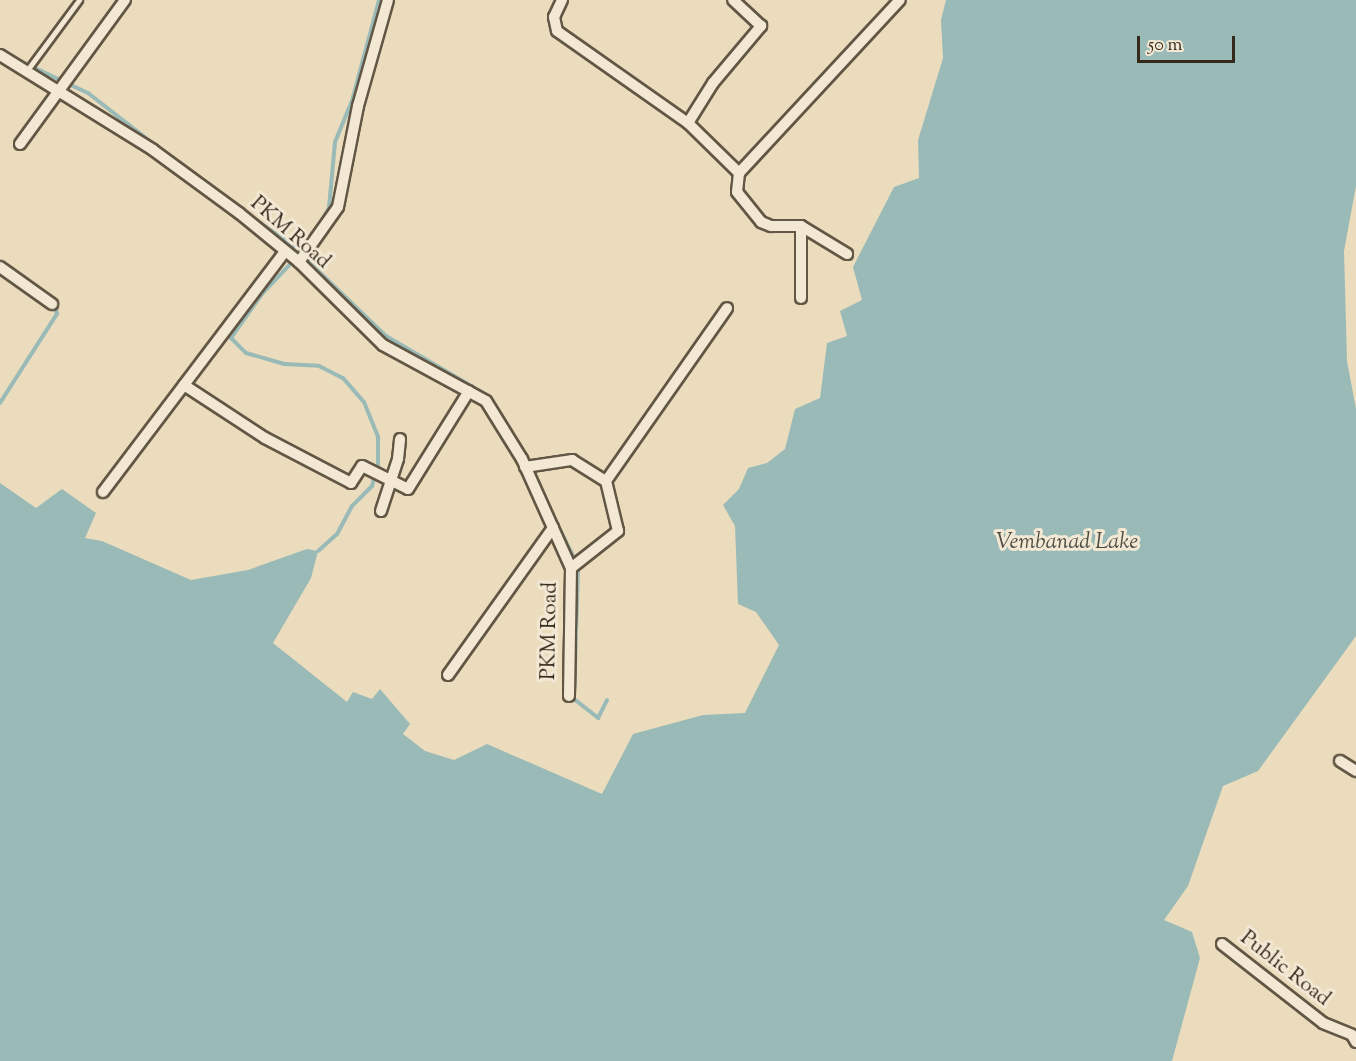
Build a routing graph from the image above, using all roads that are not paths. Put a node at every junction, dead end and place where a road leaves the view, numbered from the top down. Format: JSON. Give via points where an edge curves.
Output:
{"nodes":[{"id":1,"x":80,"y":0,"type":"edge"},
{"id":2,"x":125,"y":0,"type":"edge"},
{"id":3,"x":388,"y":0,"type":"edge"},
{"id":4,"x":562,"y":0,"type":"edge"},
{"id":5,"x":733,"y":0,"type":"edge"},
{"id":6,"x":896,"y":1,"type":"edge"},
{"id":7,"x":0,"y":55,"type":"edge"},
{"id":8,"x":28,"y":69,"type":"junction"},
{"id":9,"x":60,"y":89,"type":"junction"},
{"id":10,"x":688,"y":123,"type":"junction"},
{"id":11,"x":20,"y":144,"type":"dead end"},
{"id":12,"x":739,"y":173,"type":"junction"},
{"id":13,"x":801,"y":226,"type":"junction"},
{"id":14,"x":285,"y":251,"type":"junction"},
{"id":15,"x":847,"y":255,"type":"dead end"},
{"id":16,"x":299,"y":262,"type":"junction"},
{"id":17,"x":0,"y":267,"type":"edge"},
{"id":18,"x":801,"y":298,"type":"dead end"},
{"id":19,"x":52,"y":304,"type":"dead end"},
{"id":20,"x":727,"y":308,"type":"dead end"},
{"id":21,"x":184,"y":385,"type":"junction"},
{"id":22,"x":469,"y":391,"type":"junction"},
{"id":23,"x":400,"y":439,"type":"dead end"},
{"id":24,"x":525,"y":467,"type":"junction"},
{"id":25,"x":392,"y":481,"type":"junction"},
{"id":26,"x":606,"y":481,"type":"junction"},
{"id":27,"x":103,"y":492,"type":"dead end"},
{"id":28,"x":381,"y":511,"type":"dead end"},
{"id":29,"x":553,"y":528,"type":"junction"},
{"id":30,"x":571,"y":568,"type":"junction"},
{"id":31,"x":448,"y":675,"type":"dead end"},
{"id":32,"x":569,"y":696,"type":"dead end"},
{"id":33,"x":1340,"y":761,"type":"dead end"},
{"id":34,"x":1356,"y":771,"type":"edge"},
{"id":35,"x":1222,"y":944,"type":"dead end"},
{"id":36,"x":1356,"y":1042,"type":"edge"}],
"edges":[{"from":1,"to":8,"type":"lane"},
{"from":2,"to":9,"type":"street"},
{"from":3,"to":16,"type":"street","via":[[358,106],[338,207]]},
{"from":4,"to":10,"type":"street","via":[[554,16],[557,31]]},
{"from":5,"to":10,"type":"street","via":[[761,26],[713,82]]},
{"from":6,"to":12,"type":"street"},
{"from":7,"to":8,"type":"street","name":"PKM Road"},
{"from":8,"to":9,"type":"street","name":"PKM Road"},
{"from":9,"to":11,"type":"street"},
{"from":9,"to":14,"type":"street","name":"PKM Road","via":[[153,150]]},
{"from":10,"to":12,"type":"street"},
{"from":12,"to":13,"type":"street","via":[[738,192],[761,222]]},
{"from":13,"to":15,"type":"street"},
{"from":13,"to":18,"type":"street"},
{"from":14,"to":16,"type":"street","name":"PKM Road"},
{"from":14,"to":21,"type":"street"},
{"from":16,"to":22,"type":"street","name":"PKM Road","via":[[383,345]]},
{"from":17,"to":19,"type":"street"},
{"from":20,"to":26,"type":"street"},
{"from":21,"to":25,"type":"street","via":[[265,438],[351,483],[362,466]]},
{"from":21,"to":27,"type":"street"},
{"from":22,"to":24,"type":"street","name":"PKM Road","via":[[491,404]]},
{"from":22,"to":25,"type":"street","via":[[411,487]]},
{"from":23,"to":25,"type":"street"},
{"from":24,"to":26,"type":"street","via":[[572,460]]},
{"from":24,"to":29,"type":"street","name":"PKM Road"},
{"from":25,"to":28,"type":"street"},
{"from":26,"to":30,"type":"street","via":[[618,531]]},
{"from":29,"to":30,"type":"street","name":"PKM Road"},
{"from":29,"to":31,"type":"street"},
{"from":30,"to":32,"type":"street","name":"PKM Road"},
{"from":33,"to":34,"type":"street"},
{"from":35,"to":36,"type":"street","name":"Public Road","via":[[1323,1023],[1352,1035]]}]}
